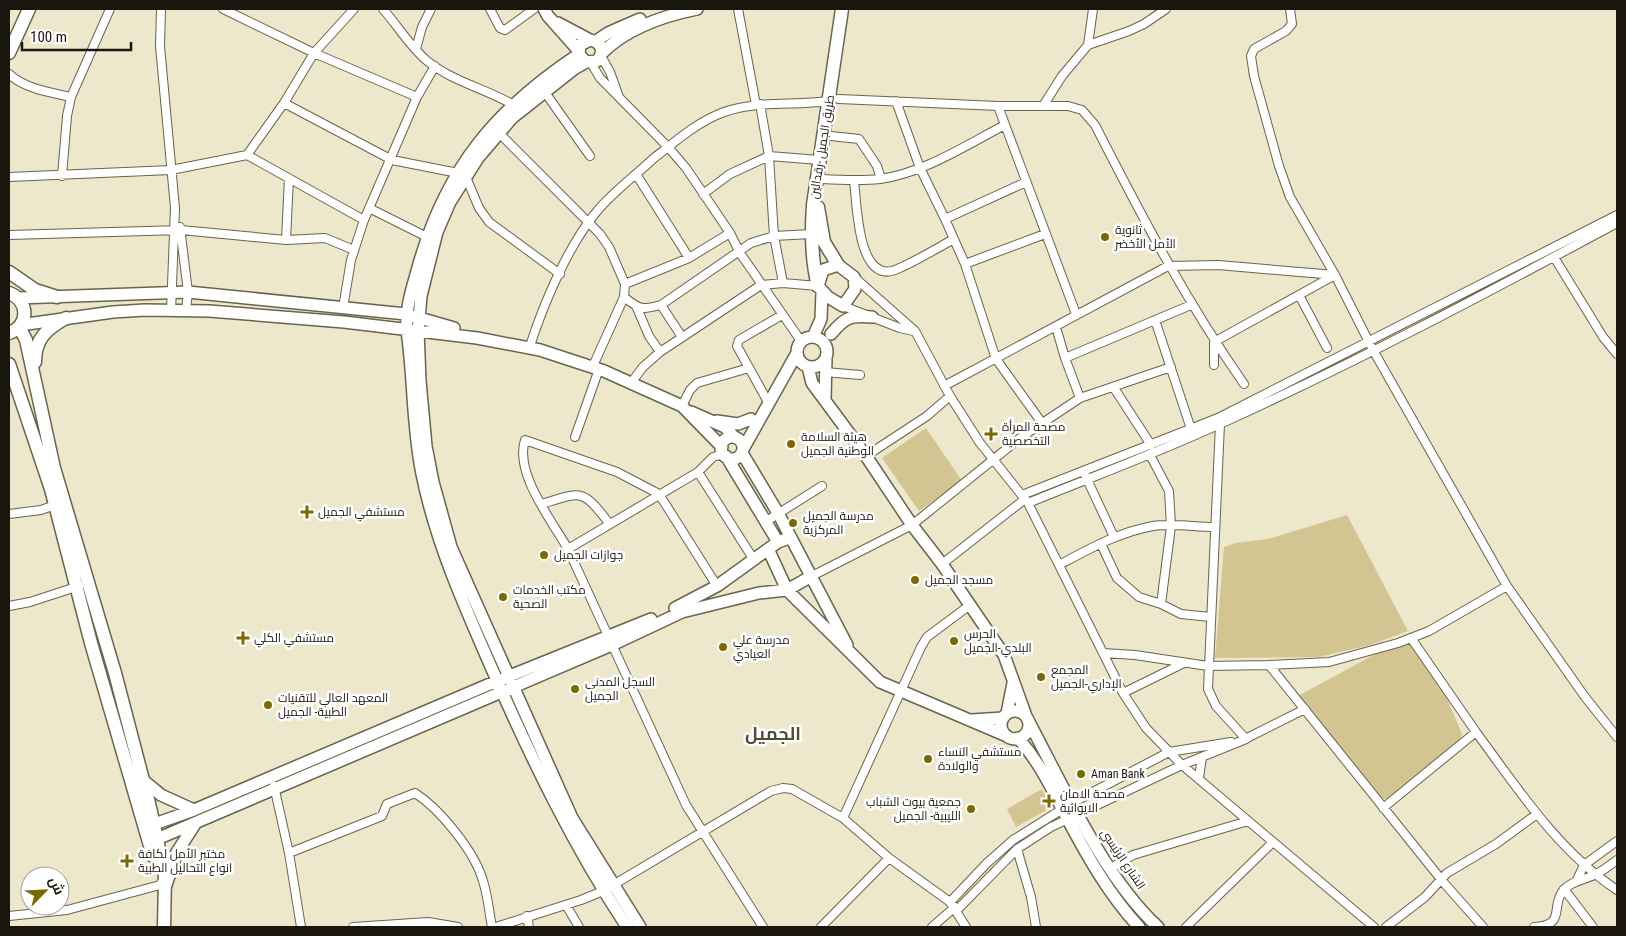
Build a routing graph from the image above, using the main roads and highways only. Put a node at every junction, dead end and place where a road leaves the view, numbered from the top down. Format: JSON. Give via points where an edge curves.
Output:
{"nodes":[{"id":1,"x":29,"y":9,"type":"edge"},
{"id":2,"x":842,"y":9,"type":"edge"},
{"id":3,"x":849,"y":9,"type":"edge"},
{"id":4,"x":9,"y":53,"type":"edge"},
{"id":5,"x":834,"y":100,"type":"junction"},
{"id":6,"x":838,"y":265,"type":"road end"},
{"id":7,"x":9,"y":272,"type":"edge"},
{"id":8,"x":9,"y":278,"type":"edge"},
{"id":9,"x":820,"y":289,"type":"road end"},
{"id":10,"x":14,"y":295,"type":"edge"},
{"id":11,"x":58,"y":297,"type":"road end"},
{"id":12,"x":66,"y":318,"type":"road end"},
{"id":13,"x":16,"y":328,"type":"edge"},
{"id":14,"x":9,"y":364,"type":"edge"},
{"id":15,"x":36,"y":380,"type":"junction"},
{"id":16,"x":82,"y":585,"type":"junction"},
{"id":17,"x":149,"y":826,"type":"junction"},
{"id":18,"x":164,"y":927,"type":"edge"}],
"edges":[{"from":1,"to":4,"type":"main road"},
{"from":2,"to":5,"type":"main road","name":"طريق الجميل -رقدالين"},
{"from":3,"to":5,"type":"main road","name":"طريق الجميل -رقدالين"},
{"from":5,"to":6,"type":"main road","name":"طريق الجميل -رقدالين","via":[[831,136],[818,204],[827,249]]},
{"from":5,"to":9,"type":"main road","name":"طريق الجميل -رقدالين","via":[[819,160],[811,234],[813,266]]},
{"from":7,"to":11,"type":"main road","via":[[35,290]]},
{"from":8,"to":10,"type":"main road"},
{"from":10,"to":13,"type":"main road","via":[[25,313]]},
{"from":12,"to":15,"type":"main road","via":[[46,331],[37,343]]},
{"from":13,"to":15,"type":"main road","via":[[25,335]]},
{"from":14,"to":16,"type":"main road"},
{"from":15,"to":16,"type":"main road"},
{"from":16,"to":17,"type":"main road"},
{"from":16,"to":17,"type":"main road","via":[[116,673],[144,782]]},
{"from":17,"to":18,"type":"main road","via":[[163,883]]}]}
